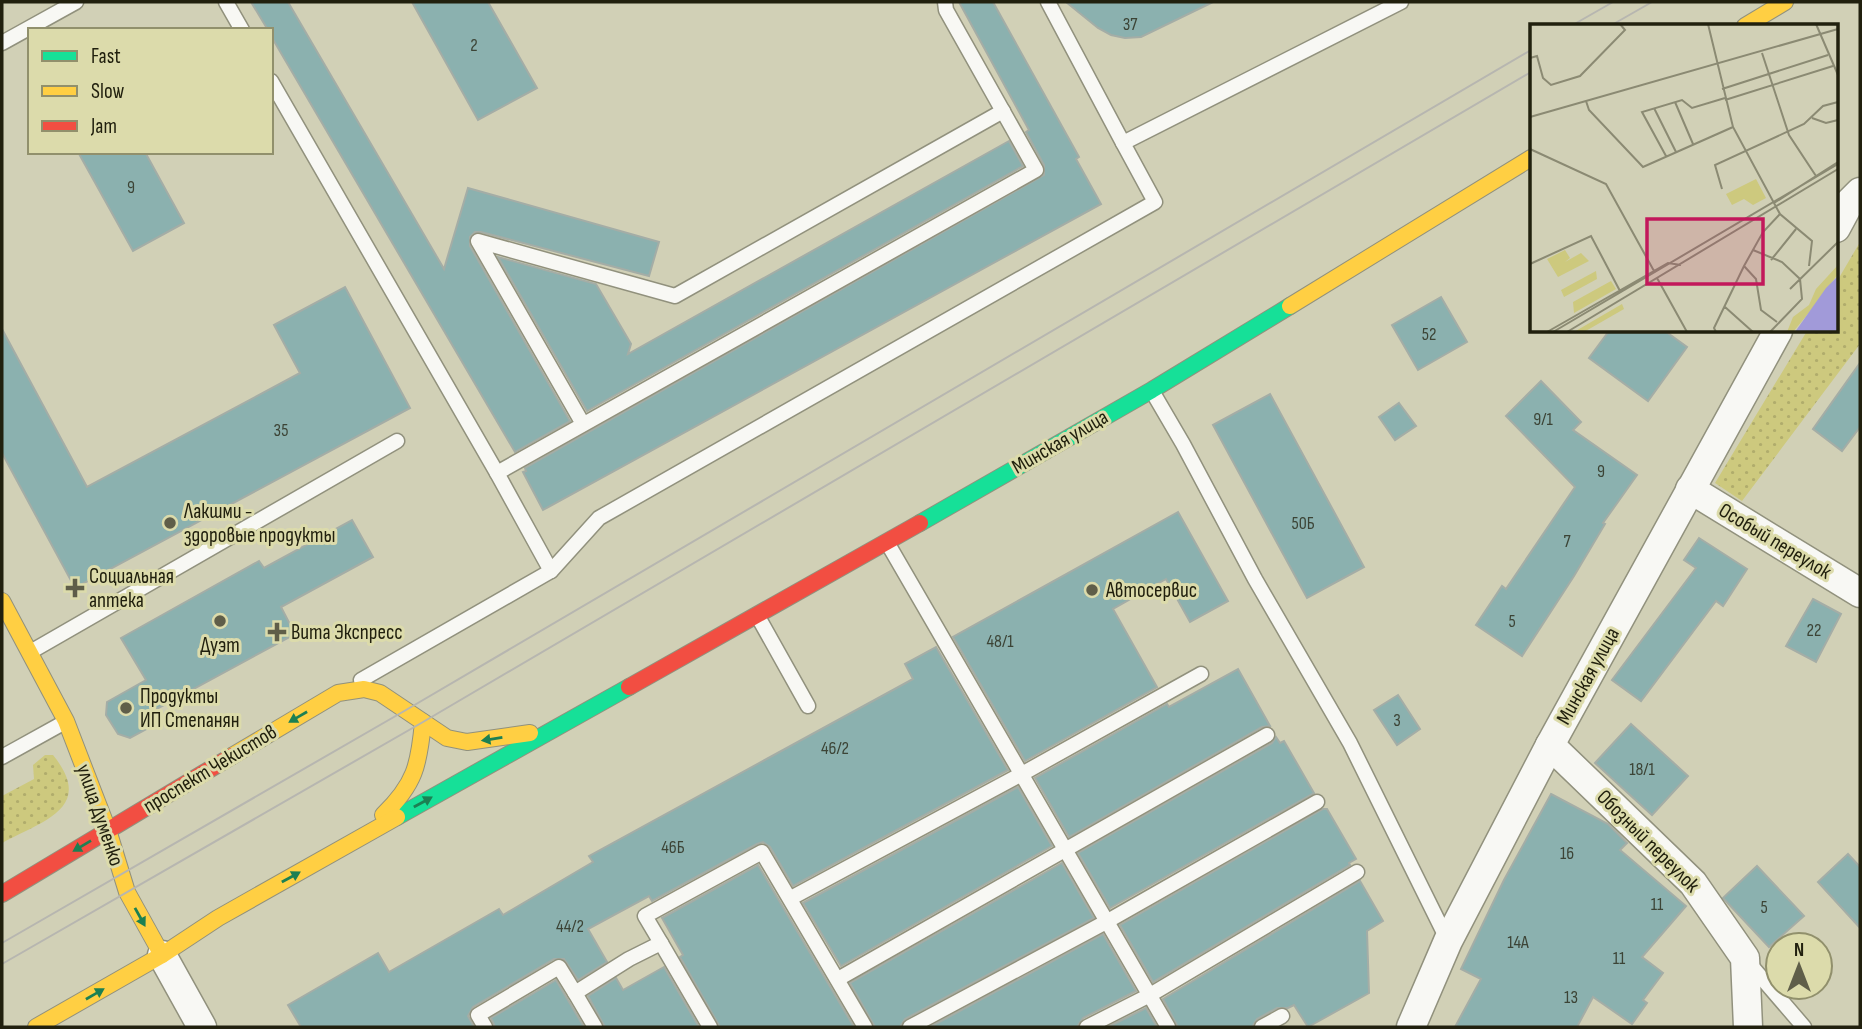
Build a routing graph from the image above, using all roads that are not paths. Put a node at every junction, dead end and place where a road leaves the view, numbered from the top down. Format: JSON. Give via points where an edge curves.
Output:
{"nodes":[{"id":1,"x":76,"y":2,"type":"edge"},
{"id":2,"x":226,"y":2,"type":"edge"},
{"id":3,"x":945,"y":2,"type":"edge"},
{"id":4,"x":1048,"y":2,"type":"edge"},
{"id":5,"x":1401,"y":2,"type":"edge"},
{"id":6,"x":1785,"y":2,"type":"edge"},
{"id":7,"x":1748,"y":24,"type":"edge"},
{"id":8,"x":29,"y":28,"type":"edge"},
{"id":9,"x":241,"y":28,"type":"edge"},
{"id":10,"x":28,"y":29,"type":"edge"},
{"id":11,"x":2,"y":43,"type":"edge"},
{"id":12,"x":273,"y":84,"type":"edge"},
{"id":13,"x":1003,"y":111,"type":"junction"},
{"id":14,"x":1123,"y":143,"type":"junction"},
{"id":15,"x":1530,"y":159,"type":"edge"},
{"id":16,"x":1860,"y":192,"type":"edge"},
{"id":17,"x":1838,"y":224,"type":"edge"},
{"id":18,"x":1777,"y":332,"type":"edge"},
{"id":19,"x":1152,"y":390,"type":"junction"},
{"id":20,"x":583,"y":424,"type":"junction"},
{"id":21,"x":397,"y":440,"type":"dead end"},
{"id":22,"x":497,"y":473,"type":"junction"},
{"id":23,"x":1690,"y":489,"type":"junction"},
{"id":24,"x":887,"y":541,"type":"junction"},
{"id":25,"x":551,"y":570,"type":"junction"},
{"id":26,"x":1860,"y":593,"type":"edge"},
{"id":27,"x":2,"y":601,"type":"edge"},
{"id":28,"x":757,"y":614,"type":"junction"},
{"id":29,"x":30,"y":651,"type":"junction"},
{"id":30,"x":1200,"y":674,"type":"dead end"},
{"id":31,"x":338,"y":693,"type":"junction"},
{"id":32,"x":808,"y":706,"type":"dead end"},
{"id":33,"x":581,"y":714,"type":"junction"},
{"id":34,"x":66,"y":722,"type":"junction"},
{"id":35,"x":423,"y":722,"type":"junction"},
{"id":36,"x":1267,"y":735,"type":"dead end"},
{"id":37,"x":1550,"y":744,"type":"junction"},
{"id":38,"x":2,"y":757,"type":"edge"},
{"id":39,"x":1020,"y":775,"type":"junction"},
{"id":40,"x":1317,"y":802,"type":"dead end"},
{"id":41,"x":108,"y":830,"type":"junction"},
{"id":42,"x":342,"y":848,"type":"junction"},
{"id":43,"x":1065,"y":852,"type":"junction"},
{"id":44,"x":1357,"y":872,"type":"dead end"},
{"id":45,"x":3,"y":889,"type":"edge"},
{"id":46,"x":791,"y":898,"type":"junction"},
{"id":47,"x":1106,"y":922,"type":"junction"},
{"id":48,"x":1448,"y":941,"type":"junction"},
{"id":49,"x":661,"y":943,"type":"junction"},
{"id":50,"x":162,"y":955,"type":"junction"},
{"id":51,"x":1745,"y":958,"type":"junction"},
{"id":52,"x":838,"y":979,"type":"junction"},
{"id":53,"x":575,"y":993,"type":"junction"},
{"id":54,"x":1150,"y":995,"type":"junction"},
{"id":55,"x":1282,"y":1016,"type":"dead end"},
{"id":56,"x":36,"y":1027,"type":"edge"},
{"id":57,"x":202,"y":1027,"type":"edge"},
{"id":58,"x":485,"y":1027,"type":"edge"},
{"id":59,"x":595,"y":1027,"type":"edge"},
{"id":60,"x":710,"y":1027,"type":"edge"},
{"id":61,"x":865,"y":1027,"type":"edge"},
{"id":62,"x":910,"y":1027,"type":"edge"},
{"id":63,"x":1087,"y":1027,"type":"edge"},
{"id":64,"x":1168,"y":1027,"type":"edge"},
{"id":65,"x":1262,"y":1027,"type":"edge"},
{"id":66,"x":1411,"y":1027,"type":"edge"},
{"id":67,"x":1748,"y":1027,"type":"edge"},
{"id":68,"x":1804,"y":1027,"type":"edge"}],
"edges":[{"from":1,"to":8,"type":"lane"},
{"from":2,"to":9,"type":"lane"},
{"from":3,"to":13,"type":"lane"},
{"from":4,"to":14,"type":"lane"},
{"from":5,"to":14,"type":"lane"},
{"from":6,"to":7,"type":"main road"},
{"from":10,"to":11,"type":"lane"},
{"from":12,"to":22,"type":"lane"},
{"from":13,"to":20,"type":"lane","via":[[1036,170]]},
{"from":13,"to":20,"type":"lane","via":[[675,296],[478,241]]},
{"from":14,"to":25,"type":"lane","via":[[1155,202],[599,519]]},
{"from":15,"to":19,"type":"main road","name":"Минская улица"},
{"from":16,"to":17,"type":"street"},
{"from":18,"to":23,"type":"street","name":"Минская улица"},
{"from":19,"to":24,"type":"main road","name":"Минская улица"},
{"from":19,"to":48,"type":"lane","via":[[1350,743]]},
{"from":20,"to":22,"type":"lane"},
{"from":21,"to":29,"type":"lane"},
{"from":22,"to":25,"type":"lane"},
{"from":23,"to":26,"type":"street","name":"Особый переулок"},
{"from":23,"to":37,"type":"street","name":"Минская улица"},
{"from":24,"to":28,"type":"main road","name":"Минская улица"},
{"from":24,"to":39,"type":"lane"},
{"from":25,"to":31,"type":"lane"},
{"from":27,"to":29,"type":"main road","name":"улица Думенко"},
{"from":28,"to":32,"type":"lane"},
{"from":28,"to":33,"type":"main road","name":"Минская улица"},
{"from":29,"to":34,"type":"main road","name":"улица Думенко"},
{"from":30,"to":39,"type":"lane"},
{"from":31,"to":35,"type":"main road","name":"проспект Чекистов","via":[[365,689],[380,694]]},
{"from":31,"to":41,"type":"main road","name":"проспект Чекистов","one_way":true},
{"from":33,"to":35,"type":"main road","name":"проспект Чекистов","one_way":true,"via":[[527,734],[467,742],[447,738]]},
{"from":42,"to":33,"type":"main road","one_way":true},
{"from":34,"to":38,"type":"lane"},
{"from":34,"to":41,"type":"main road","name":"улица Думенко"},
{"from":35,"to":42,"type":"main road","via":[[417,775],[405,795]]},
{"from":36,"to":43,"type":"lane"},
{"from":37,"to":48,"type":"street","name":"Минская улица"},
{"from":37,"to":51,"type":"street","name":"Обозный переулок","via":[[1693,883]]},
{"from":39,"to":43,"type":"lane"},
{"from":39,"to":46,"type":"lane"},
{"from":40,"to":47,"type":"lane"},
{"from":41,"to":45,"type":"main road","name":"проспект Чекистов","one_way":true},
{"from":41,"to":50,"type":"main road","name":"улица Думенко","one_way":true,"via":[[127,892]]},
{"from":50,"to":42,"type":"main road","one_way":true},
{"from":43,"to":47,"type":"lane"},
{"from":43,"to":52,"type":"lane"},
{"from":44,"to":54,"type":"lane"},
{"from":46,"to":49,"type":"lane","via":[[762,852],[645,916]]},
{"from":46,"to":52,"type":"lane"},
{"from":47,"to":54,"type":"lane"},
{"from":47,"to":62,"type":"lane"},
{"from":48,"to":66,"type":"street","name":"Минская улица"},
{"from":49,"to":53,"type":"lane"},
{"from":49,"to":60,"type":"lane"},
{"from":56,"to":50,"type":"main road","one_way":true},
{"from":50,"to":57,"type":"street","name":"улица Думенко"},
{"from":51,"to":67,"type":"street"},
{"from":51,"to":68,"type":"lane"},
{"from":52,"to":61,"type":"lane"},
{"from":53,"to":58,"type":"lane","via":[[559,967],[478,1015]]},
{"from":53,"to":59,"type":"lane"},
{"from":54,"to":63,"type":"lane"},
{"from":54,"to":64,"type":"lane"},
{"from":55,"to":65,"type":"lane"}]}
